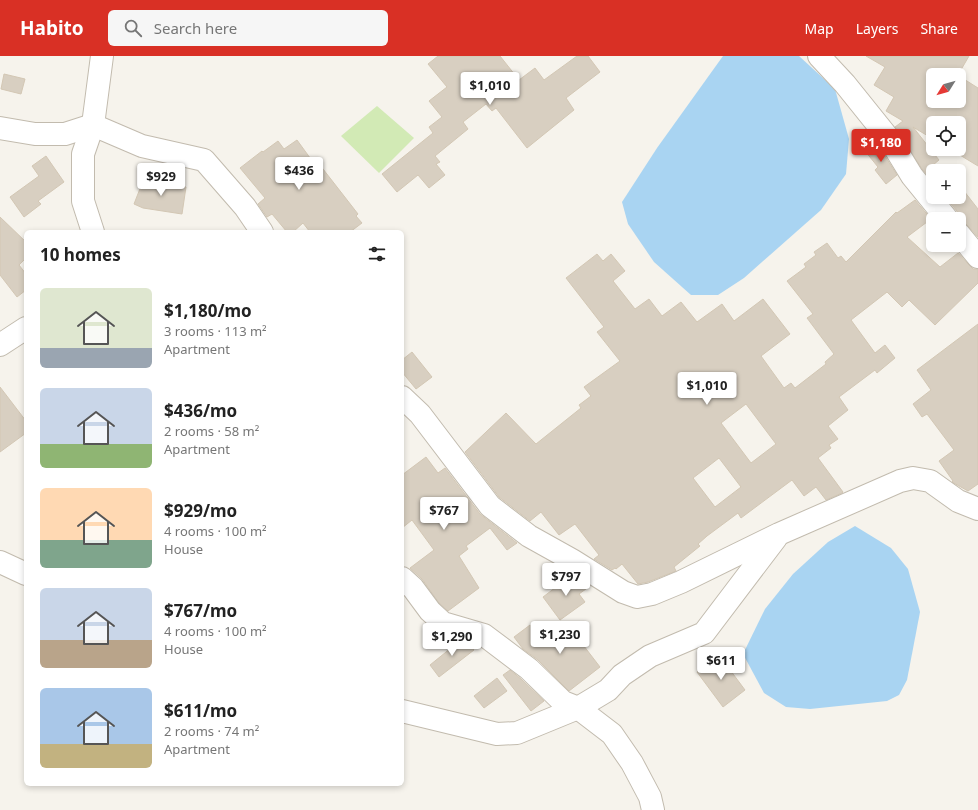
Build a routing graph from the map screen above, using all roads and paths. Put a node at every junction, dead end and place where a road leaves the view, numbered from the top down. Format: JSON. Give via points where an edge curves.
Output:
{"nodes":[{"id":1,"x":102,"y":56,"type":"edge"},
{"id":2,"x":819,"y":56,"type":"edge"},
{"id":3,"x":93,"y":125,"type":"junction"},
{"id":4,"x":0,"y":128,"type":"edge"},
{"id":5,"x":941,"y":212,"type":"edge"},
{"id":6,"x":92,"y":230,"type":"edge"},
{"id":7,"x":261,"y":230,"type":"edge"},
{"id":8,"x":966,"y":242,"type":"edge"},
{"id":9,"x":978,"y":257,"type":"edge"},
{"id":10,"x":24,"y":329,"type":"edge"},
{"id":11,"x":0,"y":345,"type":"edge"},
{"id":12,"x":404,"y":399,"type":"edge"},
{"id":13,"x":978,"y":509,"type":"edge"},
{"id":14,"x":779,"y":534,"type":"junction"},
{"id":15,"x":0,"y":562,"type":"edge"},
{"id":16,"x":24,"y":573,"type":"edge"},
{"id":17,"x":404,"y":580,"type":"edge"},
{"id":18,"x":578,"y":708,"type":"junction"},
{"id":19,"x":404,"y":711,"type":"edge"},
{"id":20,"x":652,"y":810,"type":"edge"}],
"edges":[{"from":1,"to":3,"type":"street"},
{"from":2,"to":5,"type":"street","via":[[890,140],[912,176]]},
{"from":3,"to":4,"type":"street","via":[[65,134],[35,134]]},
{"from":3,"to":6,"type":"street","via":[[83,154],[83,201]]},
{"from":3,"to":7,"type":"street","via":[[142,146],[204,160],[245,207]]},
{"from":8,"to":9,"type":"street"},
{"from":10,"to":11,"type":"street"},
{"from":12,"to":14,"type":"street","via":[[420,414],[490,506],[529,536],[623,592],[637,596],[652,594]]},
{"from":13,"to":14,"type":"street","via":[[958,501],[930,482],[913,478],[900,481]]},
{"from":14,"to":18,"type":"street","via":[[704,633],[650,656],[622,675],[608,690]]},
{"from":15,"to":16,"type":"street"},
{"from":17,"to":18,"type":"street","via":[[443,623],[484,635],[529,669],[562,702]]},
{"from":18,"to":19,"type":"street","via":[[517,733],[497,734]]},
{"from":18,"to":20,"type":"street","via":[[612,734],[632,763],[650,797]]}]}
